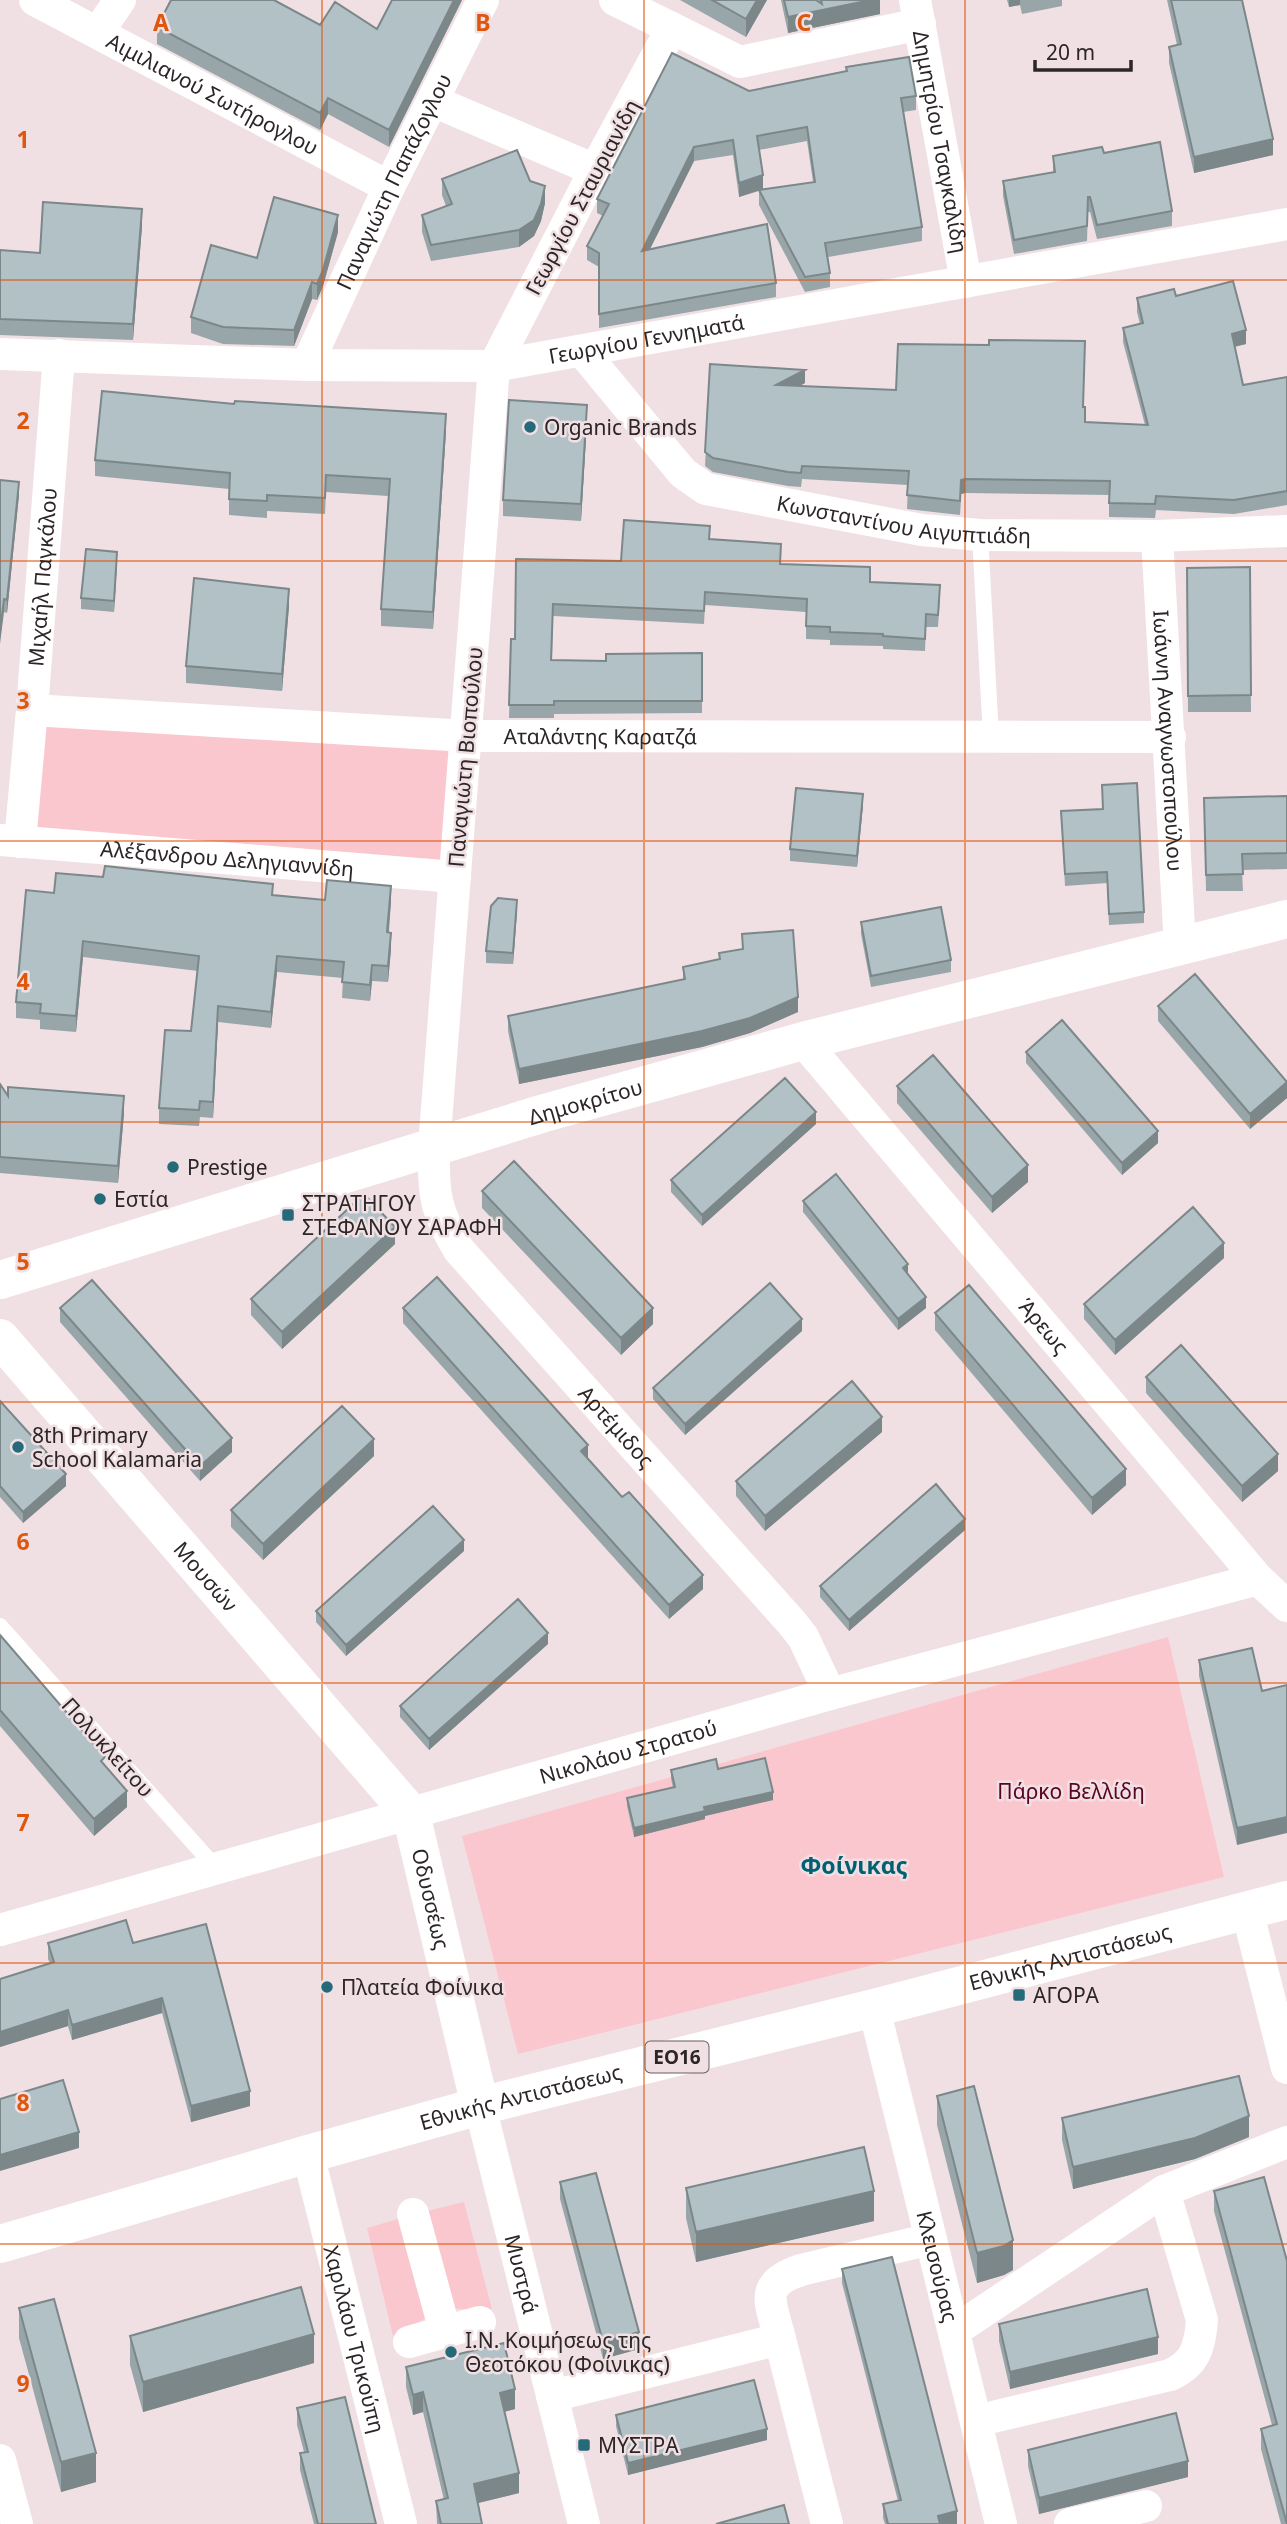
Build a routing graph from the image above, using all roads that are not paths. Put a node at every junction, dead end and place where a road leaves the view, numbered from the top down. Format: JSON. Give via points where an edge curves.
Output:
{"nodes":[{"id":1,"x":36,"y":0,"type":"edge"},
{"id":2,"x":120,"y":0,"type":"edge"},
{"id":3,"x":483,"y":0,"type":"edge"},
{"id":4,"x":615,"y":0,"type":"edge"},
{"id":5,"x":918,"y":12,"type":"edge"},
{"id":6,"x":672,"y":28,"type":"junction"},
{"id":7,"x":99,"y":32,"type":"junction"},
{"id":8,"x":433,"y":101,"type":"junction"},
{"id":9,"x":595,"y":170,"type":"junction"},
{"id":10,"x":389,"y":187,"type":"junction"},
{"id":11,"x":1287,"y":224,"type":"edge"},
{"id":12,"x":966,"y":282,"type":"junction"},
{"id":13,"x":582,"y":351,"type":"junction"},
{"id":14,"x":0,"y":354,"type":"edge"},
{"id":15,"x":59,"y":355,"type":"junction"},
{"id":16,"x":307,"y":365,"type":"junction"},
{"id":17,"x":494,"y":366,"type":"junction"},
{"id":18,"x":1287,"y":531,"type":"edge"},
{"id":19,"x":980,"y":535,"type":"junction"},
{"id":20,"x":1157,"y":536,"type":"junction"},
{"id":21,"x":32,"y":710,"type":"junction"},
{"id":22,"x":467,"y":736,"type":"junction"},
{"id":23,"x":990,"y":737,"type":"junction"},
{"id":24,"x":1170,"y":737,"type":"junction"},
{"id":25,"x":10,"y":841,"type":"edge"},
{"id":26,"x":455,"y":877,"type":"junction"},
{"id":27,"x":1287,"y":919,"type":"edge"},
{"id":28,"x":1180,"y":946,"type":"junction"},
{"id":29,"x":803,"y":1041,"type":"junction"},
{"id":30,"x":434,"y":1148,"type":"junction"},
{"id":31,"x":0,"y":1280,"type":"edge"},
{"id":32,"x":0,"y":1338,"type":"edge"},
{"id":33,"x":1258,"y":1579,"type":"junction"},
{"id":34,"x":1287,"y":1606,"type":"edge"},
{"id":35,"x":0,"y":1626,"type":"edge"},
{"id":36,"x":830,"y":1694,"type":"junction"},
{"id":37,"x":411,"y":1814,"type":"junction"},
{"id":38,"x":216,"y":1868,"type":"junction"},
{"id":39,"x":1287,"y":1900,"type":"edge"},
{"id":40,"x":1247,"y":1910,"type":"junction"},
{"id":41,"x":0,"y":1930,"type":"edge"},
{"id":42,"x":874,"y":2008,"type":"junction"},
{"id":43,"x":1287,"y":2068,"type":"edge"},
{"id":44,"x":480,"y":2106,"type":"junction"},
{"id":45,"x":1287,"y":2142,"type":"edge"},
{"id":46,"x":308,"y":2154,"type":"junction"},
{"id":47,"x":1164,"y":2191,"type":"junction"},
{"id":48,"x":413,"y":2214,"type":"dead end"},
{"id":49,"x":931,"y":2239,"type":"junction"},
{"id":50,"x":0,"y":2244,"type":"edge"},
{"id":51,"x":480,"y":2322,"type":"dead end"},
{"id":52,"x":954,"y":2330,"type":"junction"},
{"id":53,"x":445,"y":2331,"type":"junction"},
{"id":54,"x":780,"y":2339,"type":"junction"},
{"id":55,"x":409,"y":2342,"type":"dead end"},
{"id":56,"x":552,"y":2396,"type":"junction"},
{"id":57,"x":976,"y":2421,"type":"junction"},
{"id":58,"x":0,"y":2460,"type":"edge"},
{"id":59,"x":1146,"y":2506,"type":"dead end"},
{"id":60,"x":17,"y":2524,"type":"edge"},
{"id":61,"x":401,"y":2524,"type":"edge"},
{"id":62,"x":584,"y":2524,"type":"edge"},
{"id":63,"x":827,"y":2524,"type":"edge"},
{"id":64,"x":1002,"y":2524,"type":"edge"},
{"id":65,"x":1070,"y":2524,"type":"edge"}],
"edges":[{"from":1,"to":7,"type":"street","name":"Αιμιλιανού Σωτήρογλου"},
{"from":2,"to":7,"type":"street"},
{"from":3,"to":8,"type":"street","name":"Παναγιώτη Παπάζογλου"},
{"from":4,"to":6,"type":"street"},
{"from":5,"to":6,"type":"street","via":[[740,62]]},
{"from":5,"to":12,"type":"street","name":"Δημητρίου Τσαγκαλίδη"},
{"from":6,"to":9,"type":"street","name":"Γεωργίου Σταυριανίδη"},
{"from":7,"to":10,"type":"street","name":"Αιμιλιανού Σωτήρογλου"},
{"from":8,"to":9,"type":"street"},
{"from":8,"to":10,"type":"street","name":"Παναγιώτη Παπάζογλου"},
{"from":9,"to":17,"type":"street","name":"Γεωργίου Σταυριανίδη"},
{"from":10,"to":16,"type":"street","name":"Παναγιώτη Παπάζογλου"},
{"from":11,"to":12,"type":"street","name":"Γεωργίου Γεννηματά"},
{"from":12,"to":13,"type":"street","name":"Γεωργίου Γεννηματά"},
{"from":13,"to":17,"type":"street","name":"Γεωργίου Γεννηματά"},
{"from":13,"to":19,"type":"street","name":"Κωνσταντίνου Αιγυπτιάδη","via":[[683,473],[706,489],[922,530]]},
{"from":14,"to":15,"type":"street","name":"Γεωργίου Γεννηματά"},
{"from":15,"to":16,"type":"street","name":"Γεωργίου Γεννηματά"},
{"from":15,"to":21,"type":"street","name":"Μιχαήλ Παγκάλου"},
{"from":16,"to":17,"type":"street","name":"Γεωργίου Γεννηματά"},
{"from":17,"to":22,"type":"street","name":"Παναγιώτη Βιοπούλου"},
{"from":18,"to":20,"type":"street","name":"Κωνσταντίνου Αιγυπτιάδη"},
{"from":19,"to":20,"type":"street","name":"Κωνσταντίνου Αιγυπτιάδη"},
{"from":19,"to":23,"type":"lane"},
{"from":20,"to":24,"type":"street","name":"Ιωάννη Αναγνωστοπούλου"},
{"from":21,"to":22,"type":"street","name":"Αταλάντης Καρατζά"},
{"from":21,"to":25,"type":"street","name":"Μιχαήλ Παγκάλου"},
{"from":22,"to":23,"type":"street","name":"Αταλάντης Καρατζά"},
{"from":22,"to":26,"type":"street","name":"Παναγιώτη Βιοπούλου"},
{"from":23,"to":24,"type":"street","name":"Αταλάντης Καρατζά"},
{"from":24,"to":28,"type":"street","name":"Ιωάννη Αναγνωστοπούλου"},
{"from":25,"to":26,"type":"street","name":"Αλέξανδρου Δεληγιαννίδη"},
{"from":26,"to":30,"type":"street","name":"Παναγιώτη Βιοπούλου"},
{"from":27,"to":28,"type":"main road","name":"Δημοκρίτου"},
{"from":28,"to":29,"type":"main road","name":"Δημοκρίτου"},
{"from":29,"to":30,"type":"main road","name":"Δημοκρίτου"},
{"from":29,"to":33,"type":"street","name":"Άρεως"},
{"from":30,"to":31,"type":"main road","name":"Δημοκρίτου"},
{"from":30,"to":36,"type":"street","name":"Αρτέμιδος","via":[[438,1211],[459,1250],[792,1623]]},
{"from":32,"to":37,"type":"main road","name":"Μουσών"},
{"from":33,"to":34,"type":"street","name":"Άρεως"},
{"from":33,"to":36,"type":"street","name":"Νικολάου Στρατού"},
{"from":35,"to":38,"type":"lane","name":"Πολυκλείτου"},
{"from":36,"to":37,"type":"street","name":"Νικολάου Στρατού"},
{"from":37,"to":38,"type":"street","name":"Νικολάου Στρατού"},
{"from":37,"to":44,"type":"main road","name":"Οδυσσέως"},
{"from":38,"to":41,"type":"street","name":"Νικολάου Στρατού"},
{"from":39,"to":40,"type":"main road","name":"Εθνικής Αντιστάσεως","number":"ΕΟ16"},
{"from":40,"to":42,"type":"main road","name":"Εθνικής Αντιστάσεως","number":"ΕΟ16"},
{"from":40,"to":43,"type":"street"},
{"from":42,"to":44,"type":"main road","name":"Εθνικής Αντιστάσεως","number":"ΕΟ16"},
{"from":42,"to":49,"type":"street","name":"Κλεισούρας"},
{"from":44,"to":46,"type":"main road","name":"Εθνικής Αντιστάσεως","number":"ΕΟ16"},
{"from":44,"to":56,"type":"street","name":"Μυστρά"},
{"from":45,"to":47,"type":"street"},
{"from":46,"to":50,"type":"main road","name":"Εθνικής Αντιστάσεως","number":"ΕΟ16"},
{"from":46,"to":61,"type":"street","name":"Χαριλάου Τρικούπη"},
{"from":47,"to":52,"type":"street"},
{"from":47,"to":57,"type":"street","via":[[1202,2320],[1200,2339],[1184,2369]]},
{"from":48,"to":53,"type":"street"},
{"from":49,"to":52,"type":"street","name":"Κλεισούρας"},
{"from":49,"to":54,"type":"street","via":[[782,2278],[773,2285],[771,2295]]},
{"from":51,"to":53,"type":"street"},
{"from":52,"to":57,"type":"street","name":"Κλεισούρας"},
{"from":53,"to":55,"type":"street"},
{"from":54,"to":56,"type":"street"},
{"from":54,"to":63,"type":"street"},
{"from":56,"to":62,"type":"street","name":"Μυστρά"},
{"from":57,"to":64,"type":"street","name":"Κλεισούρας"},
{"from":58,"to":60,"type":"street"},
{"from":59,"to":65,"type":"street"}]}
